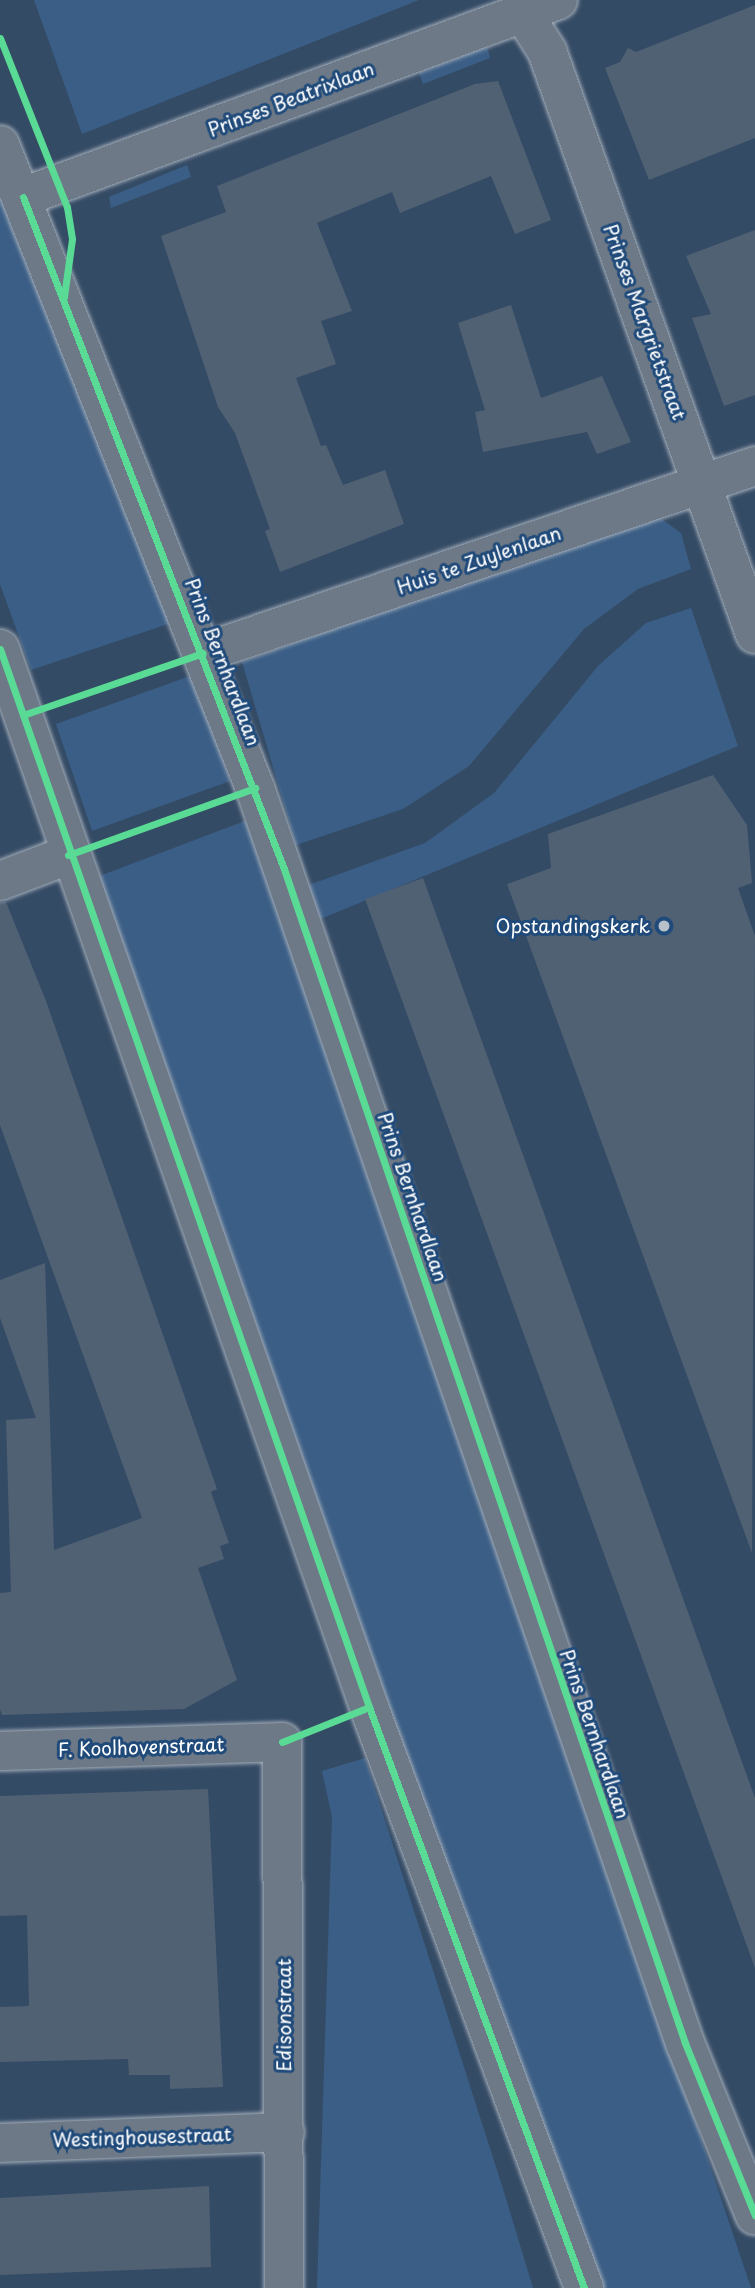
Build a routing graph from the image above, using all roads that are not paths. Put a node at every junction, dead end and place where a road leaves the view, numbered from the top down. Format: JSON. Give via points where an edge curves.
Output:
{"nodes":[{"id":1,"x":558,"y":0,"type":"edge"},
{"id":2,"x":524,"y":15,"type":"junction"},
{"id":3,"x":0,"y":145,"type":"edge"},
{"id":4,"x":23,"y":197,"type":"junction"},
{"id":5,"x":755,"y":466,"type":"edge"},
{"id":6,"x":704,"y":485,"type":"junction"},
{"id":7,"x":755,"y":634,"type":"edge"},
{"id":8,"x":0,"y":649,"type":"edge"},
{"id":9,"x":203,"y":653,"type":"junction"},
{"id":10,"x":68,"y":855,"type":"junction"},
{"id":11,"x":0,"y":881,"type":"edge"},
{"id":12,"x":282,"y":1742,"type":"joint"},
{"id":13,"x":0,"y":1751,"type":"edge"},
{"id":14,"x":285,"y":2132,"type":"junction"},
{"id":15,"x":0,"y":2143,"type":"edge"},
{"id":16,"x":755,"y":2215,"type":"edge"},
{"id":17,"x":284,"y":2288,"type":"edge"},
{"id":18,"x":584,"y":2288,"type":"edge"}],
"edges":[{"from":1,"to":2,"type":"street","name":"Prinses Beatrixlaan"},
{"from":2,"to":4,"type":"street","name":"Prinses Beatrixlaan"},
{"from":2,"to":6,"type":"street","name":"Prinses Margrietstraat","via":[[547,51]]},
{"from":3,"to":4,"type":"street","name":"Prins Bernhardlaan"},
{"from":4,"to":9,"type":"street","name":"Prins Bernhardlaan"},
{"from":5,"to":6,"type":"street","name":"Huis te Zuylenlaan"},
{"from":6,"to":7,"type":"street","name":"Prinses Margrietstraat"},
{"from":6,"to":9,"type":"street","name":"Huis te Zuylenlaan"},
{"from":8,"to":10,"type":"street"},
{"from":9,"to":16,"type":"street","name":"Prins Bernhardlaan","via":[[284,869],[681,2030]]},
{"from":10,"to":11,"type":"street"},
{"from":10,"to":18,"type":"street","via":[[369,1707]]},
{"from":12,"to":13,"type":"street","name":"F. Koolhovenstraat"},
{"from":12,"to":14,"type":"street","name":"Edisonstraat"},
{"from":14,"to":15,"type":"street","name":"Westinghousestraat"},
{"from":14,"to":17,"type":"street","name":"Edisonstraat"}]}
